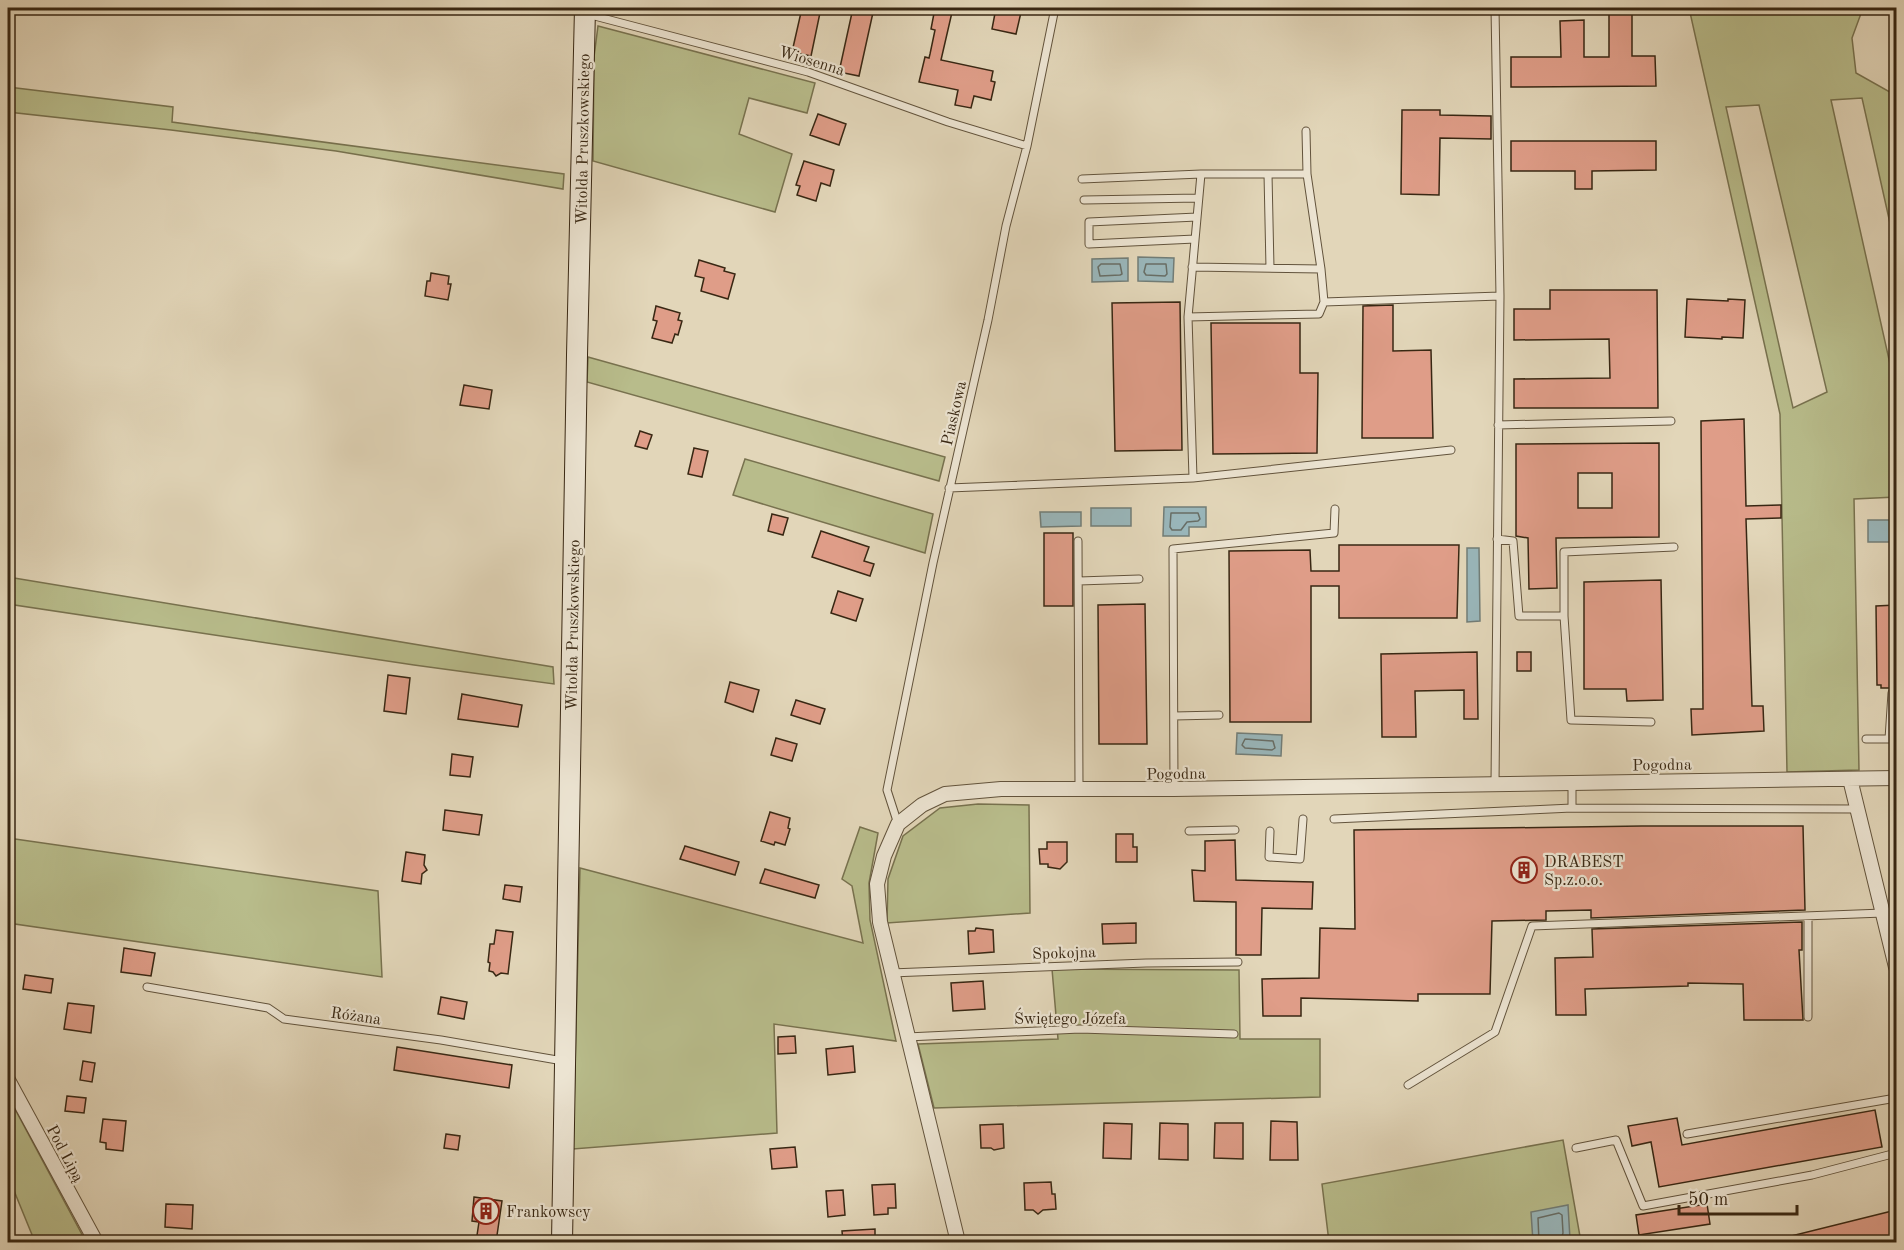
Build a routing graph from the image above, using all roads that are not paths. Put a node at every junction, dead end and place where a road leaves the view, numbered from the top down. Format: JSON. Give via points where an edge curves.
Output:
{"nodes":[{"id":1,"x":1055,"y":8,"type":"edge"},
{"id":2,"x":1495,"y":8,"type":"edge"},
{"id":3,"x":585,"y":11,"type":"edge"},
{"id":4,"x":1306,"y":131,"type":"dead end"},
{"id":5,"x":1027,"y":146,"type":"junction"},
{"id":6,"x":1201,"y":174,"type":"junction"},
{"id":7,"x":1268,"y":174,"type":"junction"},
{"id":8,"x":1307,"y":174,"type":"junction"},
{"id":9,"x":1082,"y":178,"type":"dead end"},
{"id":10,"x":1198,"y":198,"type":"junction"},
{"id":11,"x":1084,"y":200,"type":"dead end"},
{"id":12,"x":1197,"y":217,"type":"junction"},
{"id":13,"x":1195,"y":239,"type":"junction"},
{"id":14,"x":1192,"y":267,"type":"junction"},
{"id":15,"x":1270,"y":268,"type":"junction"},
{"id":16,"x":1321,"y":269,"type":"junction"},
{"id":17,"x":1500,"y":296,"type":"junction"},
{"id":18,"x":1324,"y":302,"type":"junction"},
{"id":19,"x":1188,"y":316,"type":"junction"},
{"id":20,"x":1671,"y":421,"type":"dead end"},
{"id":21,"x":1498,"y":426,"type":"junction"},
{"id":22,"x":1451,"y":450,"type":"dead end"},
{"id":23,"x":1193,"y":478,"type":"junction"},
{"id":24,"x":949,"y":488,"type":"junction"},
{"id":25,"x":1335,"y":509,"type":"dead end"},
{"id":26,"x":1497,"y":539,"type":"junction"},
{"id":27,"x":1078,"y":541,"type":"dead end"},
{"id":28,"x":1674,"y":547,"type":"dead end"},
{"id":29,"x":1139,"y":579,"type":"dead end"},
{"id":30,"x":1078,"y":581,"type":"junction"},
{"id":31,"x":1564,"y":616,"type":"junction"},
{"id":32,"x":1892,"y":693,"type":"dead end"},
{"id":33,"x":1219,"y":715,"type":"dead end"},
{"id":34,"x":1174,"y":716,"type":"junction"},
{"id":35,"x":1651,"y":722,"type":"dead end"},
{"id":36,"x":1866,"y":739,"type":"dead end"},
{"id":37,"x":1896,"y":778,"type":"edge"},
{"id":38,"x":1850,"y":779,"type":"junction"},
{"id":39,"x":1572,"y":782,"type":"junction"},
{"id":40,"x":1496,"y":783,"type":"junction"},
{"id":41,"x":1079,"y":789,"type":"junction"},
{"id":42,"x":1174,"y":789,"type":"junction"},
{"id":43,"x":1572,"y":808,"type":"junction"},
{"id":44,"x":1857,"y":809,"type":"junction"},
{"id":45,"x":1303,"y":819,"type":"dead end"},
{"id":46,"x":1334,"y":819,"type":"dead end"},
{"id":47,"x":898,"y":824,"type":"junction"},
{"id":48,"x":1235,"y":830,"type":"dead end"},
{"id":49,"x":1189,"y":831,"type":"dead end"},
{"id":50,"x":1270,"y":831,"type":"dead end"},
{"id":51,"x":1883,"y":913,"type":"junction"},
{"id":52,"x":1808,"y":917,"type":"junction"},
{"id":53,"x":1238,"y":962,"type":"dead end"},
{"id":54,"x":1896,"y":967,"type":"edge"},
{"id":55,"x":891,"y":973,"type":"junction"},
{"id":56,"x":147,"y":987,"type":"dead end"},
{"id":57,"x":1808,"y":1017,"type":"dead end"},
{"id":58,"x":1234,"y":1034,"type":"dead end"},
{"id":59,"x":907,"y":1037,"type":"junction"},
{"id":60,"x":565,"y":1061,"type":"junction"},
{"id":61,"x":8,"y":1080,"type":"edge"},
{"id":62,"x":1408,"y":1085,"type":"dead end"},
{"id":63,"x":1896,"y":1098,"type":"edge"},
{"id":64,"x":1687,"y":1134,"type":"dead end"},
{"id":65,"x":1576,"y":1148,"type":"dead end"},
{"id":66,"x":1896,"y":1153,"type":"edge"},
{"id":67,"x":96,"y":1242,"type":"edge"},
{"id":68,"x":562,"y":1242,"type":"edge"},
{"id":69,"x":958,"y":1242,"type":"edge"}],
"edges":[{"from":1,"to":5,"type":"lane","name":"Piaskowa"},
{"from":2,"to":17,"type":"lane"},
{"from":3,"to":5,"type":"lane","name":"Wiosenna","via":[[808,72]]},
{"from":3,"to":60,"type":"street","name":"Witolda Pruszkowskiego"},
{"from":4,"to":8,"type":"lane"},
{"from":5,"to":24,"type":"lane","name":"Piaskowa"},
{"from":6,"to":7,"type":"lane"},
{"from":6,"to":9,"type":"lane"},
{"from":6,"to":10,"type":"lane"},
{"from":7,"to":8,"type":"lane"},
{"from":7,"to":15,"type":"lane"},
{"from":8,"to":16,"type":"lane"},
{"from":10,"to":11,"type":"lane"},
{"from":10,"to":12,"type":"lane"},
{"from":12,"to":13,"type":"lane"},
{"from":12,"to":13,"type":"lane","via":[[1089,222],[1089,243]]},
{"from":13,"to":14,"type":"lane"},
{"from":14,"to":15,"type":"lane"},
{"from":14,"to":19,"type":"lane"},
{"from":15,"to":16,"type":"lane"},
{"from":16,"to":18,"type":"lane"},
{"from":17,"to":18,"type":"lane"},
{"from":17,"to":21,"type":"lane"},
{"from":18,"to":19,"type":"lane","via":[[1319,314]]},
{"from":19,"to":23,"type":"lane"},
{"from":20,"to":21,"type":"lane"},
{"from":21,"to":26,"type":"lane"},
{"from":22,"to":23,"type":"lane"},
{"from":23,"to":24,"type":"lane"},
{"from":24,"to":47,"type":"lane","name":"Piaskowa","via":[[887,790]]},
{"from":25,"to":34,"type":"lane","via":[[1334,533],[1173,549]]},
{"from":26,"to":31,"type":"lane","via":[[1514,541],[1519,616]]},
{"from":26,"to":40,"type":"lane"},
{"from":27,"to":30,"type":"lane"},
{"from":28,"to":31,"type":"lane","via":[[1564,552]]},
{"from":29,"to":30,"type":"lane"},
{"from":30,"to":41,"type":"lane"},
{"from":31,"to":35,"type":"lane","via":[[1571,720]]},
{"from":32,"to":36,"type":"lane","via":[[1889,739]]},
{"from":33,"to":34,"type":"lane"},
{"from":34,"to":42,"type":"lane"},
{"from":37,"to":38,"type":"street","name":"Pogodna"},
{"from":38,"to":39,"type":"street","name":"Pogodna"},
{"from":38,"to":44,"type":"street"},
{"from":39,"to":40,"type":"street","name":"Pogodna"},
{"from":39,"to":43,"type":"lane"},
{"from":40,"to":42,"type":"street","name":"Pogodna"},
{"from":41,"to":42,"type":"street","name":"Pogodna"},
{"from":41,"to":47,"type":"street","name":"Pogodna","via":[[945,794],[922,805]]},
{"from":43,"to":44,"type":"lane"},
{"from":43,"to":46,"type":"lane"},
{"from":44,"to":51,"type":"street"},
{"from":45,"to":50,"type":"lane","via":[[1300,859],[1269,857]]},
{"from":47,"to":55,"type":"street","name":"Pogodna","via":[[877,884]]},
{"from":48,"to":49,"type":"lane"},
{"from":51,"to":52,"type":"lane"},
{"from":51,"to":54,"type":"street"},
{"from":52,"to":57,"type":"lane"},
{"from":52,"to":62,"type":"lane","via":[[1532,926],[1495,1032]]},
{"from":53,"to":55,"type":"lane","name":"Spokojna"},
{"from":55,"to":59,"type":"street","name":"Pogodna"},
{"from":56,"to":60,"type":"lane","name":"Różana","via":[[268,1008],[284,1019]]},
{"from":58,"to":59,"type":"lane","name":"Świętego Józefa","via":[[1080,1029]]},
{"from":59,"to":69,"type":"street","name":"Pogodna"},
{"from":60,"to":68,"type":"street","name":"Witolda Pruszkowskiego"},
{"from":61,"to":67,"type":"street","name":"Pod Lipą"},
{"from":63,"to":64,"type":"lane"},
{"from":65,"to":66,"type":"lane","via":[[1616,1140],[1643,1206],[1812,1175]]}]}
